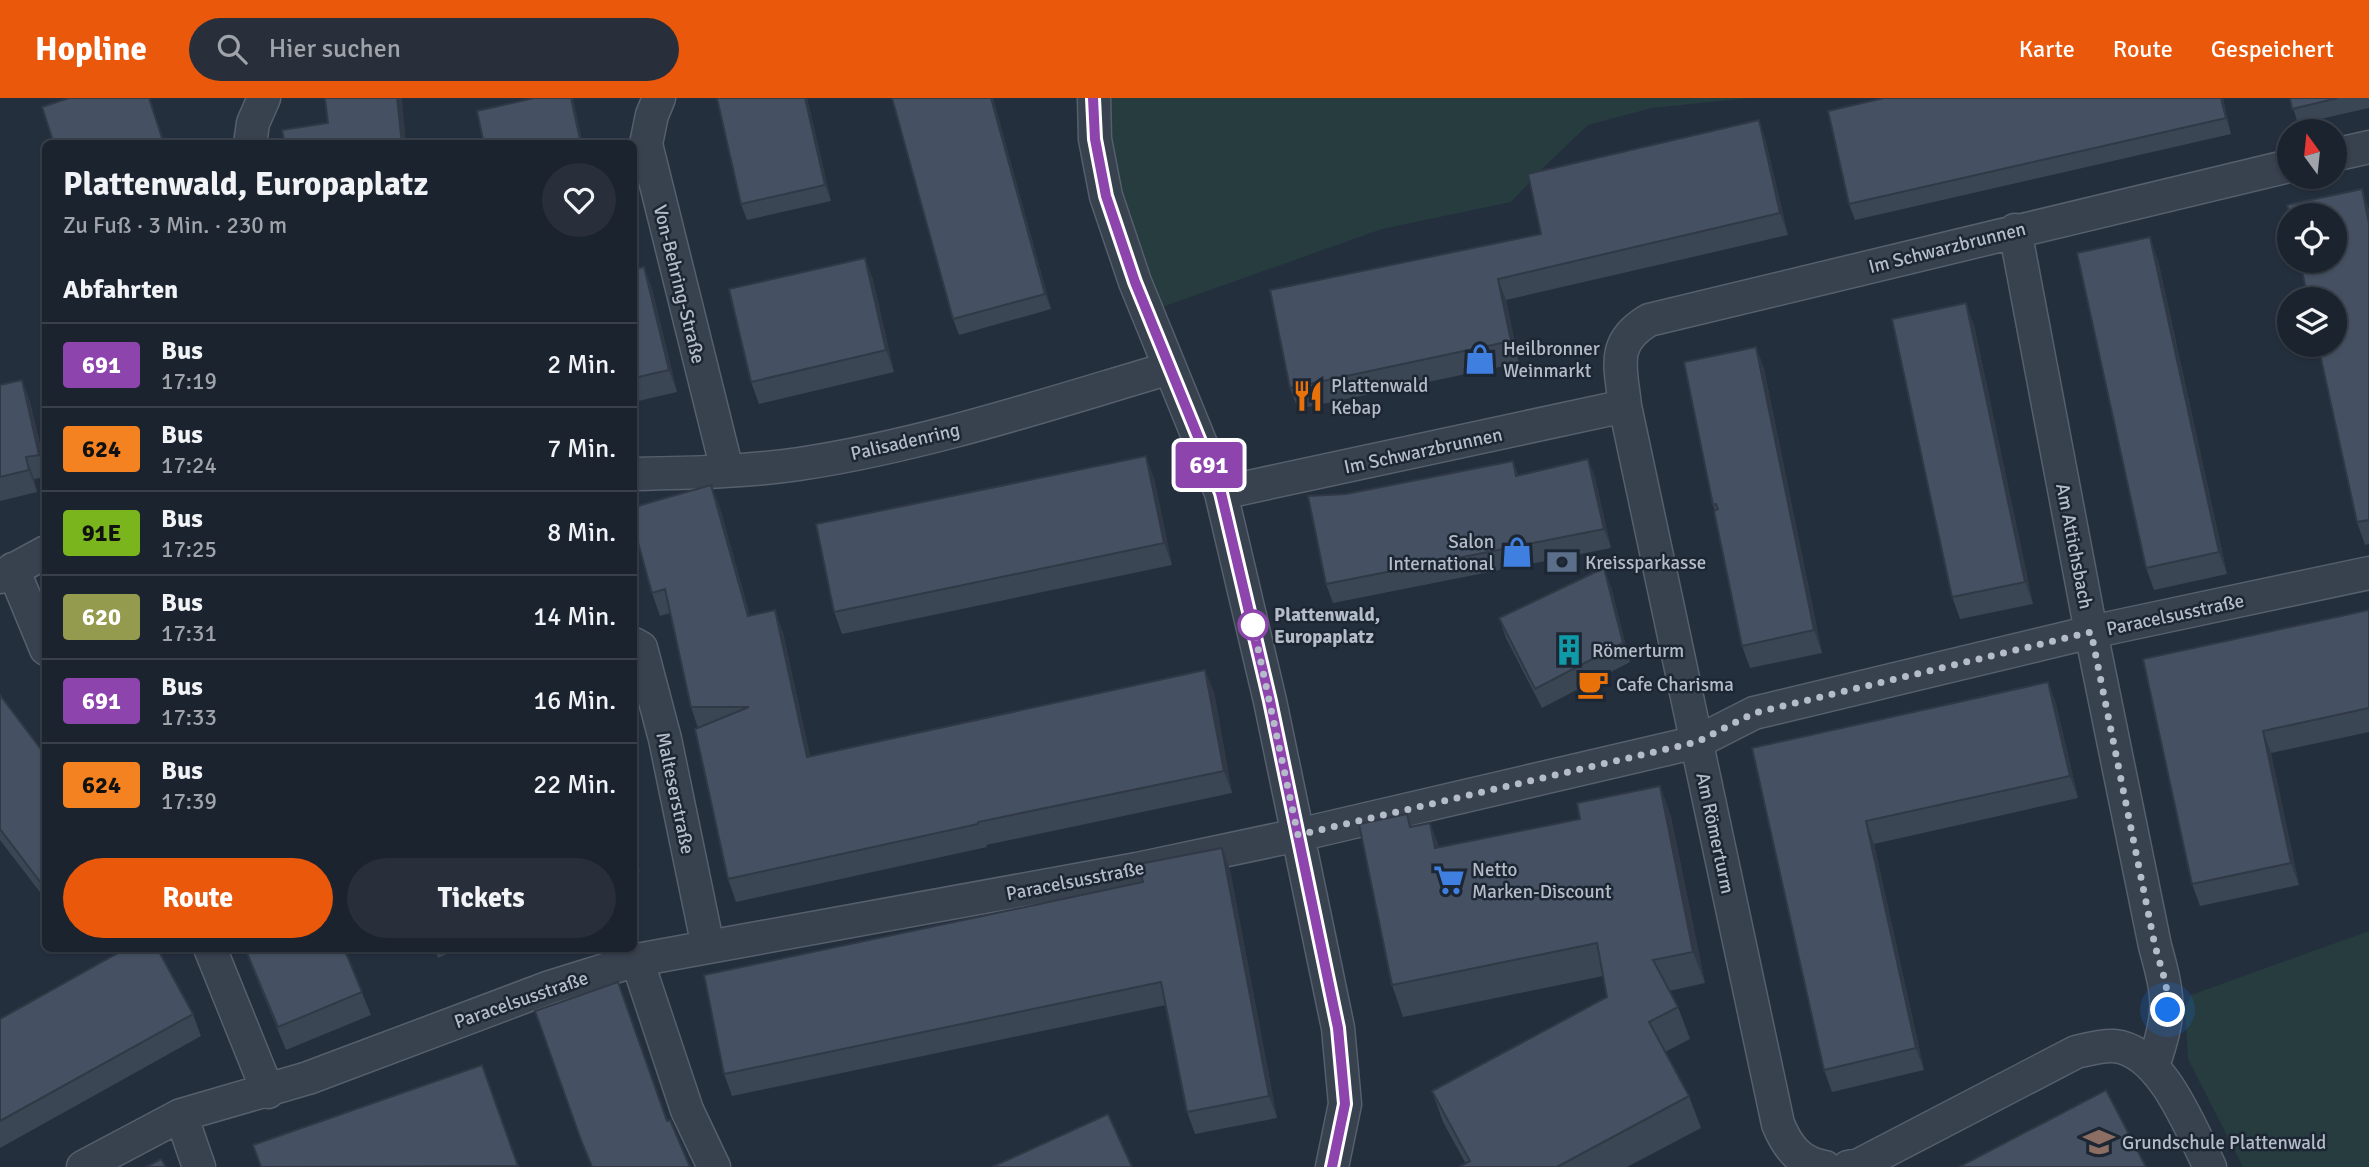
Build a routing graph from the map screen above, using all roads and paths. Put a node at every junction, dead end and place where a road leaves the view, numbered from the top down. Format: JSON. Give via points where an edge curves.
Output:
{"nodes":[{"id":1,"x":264,"y":98,"type":"edge"},
{"id":2,"x":659,"y":98,"type":"edge"},
{"id":3,"x":1094,"y":98,"type":"edge"},
{"id":4,"x":251,"y":140,"type":"edge"},
{"id":5,"x":2369,"y":147,"type":"edge"},
{"id":6,"x":2347,"y":152,"type":"edge"},
{"id":7,"x":2277,"y":169,"type":"edge"},
{"id":8,"x":2015,"y":230,"type":"junction"},
{"id":9,"x":1620,"y":351,"type":"joint"},
{"id":10,"x":1170,"y":368,"type":"junction"},
{"id":11,"x":1625,"y":406,"type":"junction"},
{"id":12,"x":727,"y":470,"type":"junction"},
{"id":13,"x":637,"y":474,"type":"edge"},
{"id":14,"x":1221,"y":493,"type":"junction"},
{"id":15,"x":42,"y":554,"type":"edge"},
{"id":16,"x":6,"y":573,"type":"edge"},
{"id":17,"x":2369,"y":573,"type":"edge"},
{"id":18,"x":2091,"y":632,"type":"junction"},
{"id":19,"x":42,"y":641,"type":"edge"},
{"id":20,"x":637,"y":646,"type":"edge"},
{"id":21,"x":1697,"y":742,"type":"junction"},
{"id":22,"x":1298,"y":835,"type":"junction"},
{"id":23,"x":708,"y":947,"type":"junction"},
{"id":24,"x":212,"y":952,"type":"edge"},
{"id":25,"x":637,"y":960,"type":"junction"},
{"id":26,"x":2153,"y":1066,"type":"junction"},
{"id":27,"x":268,"y":1091,"type":"junction"},
{"id":28,"x":181,"y":1115,"type":"junction"},
{"id":29,"x":83,"y":1167,"type":"edge"},
{"id":30,"x":199,"y":1167,"type":"edge"},
{"id":31,"x":714,"y":1167,"type":"edge"},
{"id":32,"x":1332,"y":1167,"type":"edge"},
{"id":33,"x":1825,"y":1167,"type":"edge"},
{"id":34,"x":1848,"y":1167,"type":"edge"},
{"id":35,"x":2210,"y":1167,"type":"edge"}],
"edges":[{"from":1,"to":4,"type":"street"},
{"from":2,"to":12,"type":"street","name":"Von-Behring-Straße","via":[[646,144]]},
{"from":3,"to":10,"type":"street","via":[[1095,139],[1106,196]]},
{"from":5,"to":6,"type":"street"},
{"from":7,"to":8,"type":"street","name":"Im Schwarzbrunnen"},
{"from":8,"to":9,"type":"street","name":"Im Schwarzbrunnen","via":[[1648,320],[1632,330]]},
{"from":8,"to":18,"type":"street","name":"Am Attichsbach"},
{"from":9,"to":11,"type":"street","name":"Am Römerturm"},
{"from":10,"to":12,"type":"street","name":"Palisadenring","via":[[933,437],[798,464]]},
{"from":10,"to":14,"type":"street"},
{"from":11,"to":14,"type":"street","name":"Im Schwarzbrunnen"},
{"from":11,"to":21,"type":"street","name":"Am Römerturm"},
{"from":12,"to":13,"type":"street","name":"Palisadenring"},
{"from":14,"to":22,"type":"street"},
{"from":15,"to":16,"type":"street"},
{"from":16,"to":19,"type":"street"},
{"from":17,"to":18,"type":"street","name":"Paracelsusstraße"},
{"from":18,"to":21,"type":"street","name":"Paracelsusstraße","via":[[1754,713]]},
{"from":18,"to":26,"type":"street","name":"Am Attichsbach","via":[[2166,984],[2166,1021]]},
{"from":20,"to":23,"type":"street","name":"Malteserstraße","via":[[665,739]]},
{"from":21,"to":22,"type":"street","name":"Paracelsusstraße"},
{"from":21,"to":33,"type":"street","name":"Am Römerturm","via":[[1778,1124],[1786,1144],[1799,1157]]},
{"from":22,"to":23,"type":"street","name":"Paracelsusstraße"},
{"from":22,"to":32,"type":"street","via":[[1338,1028],[1345,1104]]},
{"from":23,"to":25,"type":"street","name":"Paracelsusstraße"},
{"from":24,"to":27,"type":"street"},
{"from":25,"to":27,"type":"street","name":"Paracelsusstraße","via":[[550,987]]},
{"from":25,"to":31,"type":"street","via":[[687,1110]]},
{"from":26,"to":34,"type":"street","via":[[2117,1046],[2076,1052],[1860,1165]]},
{"from":26,"to":35,"type":"street"},
{"from":27,"to":28,"type":"street","name":"Paracelsusstraße"},
{"from":28,"to":29,"type":"street","name":"Paracelsusstraße"},
{"from":28,"to":30,"type":"street"}]}
